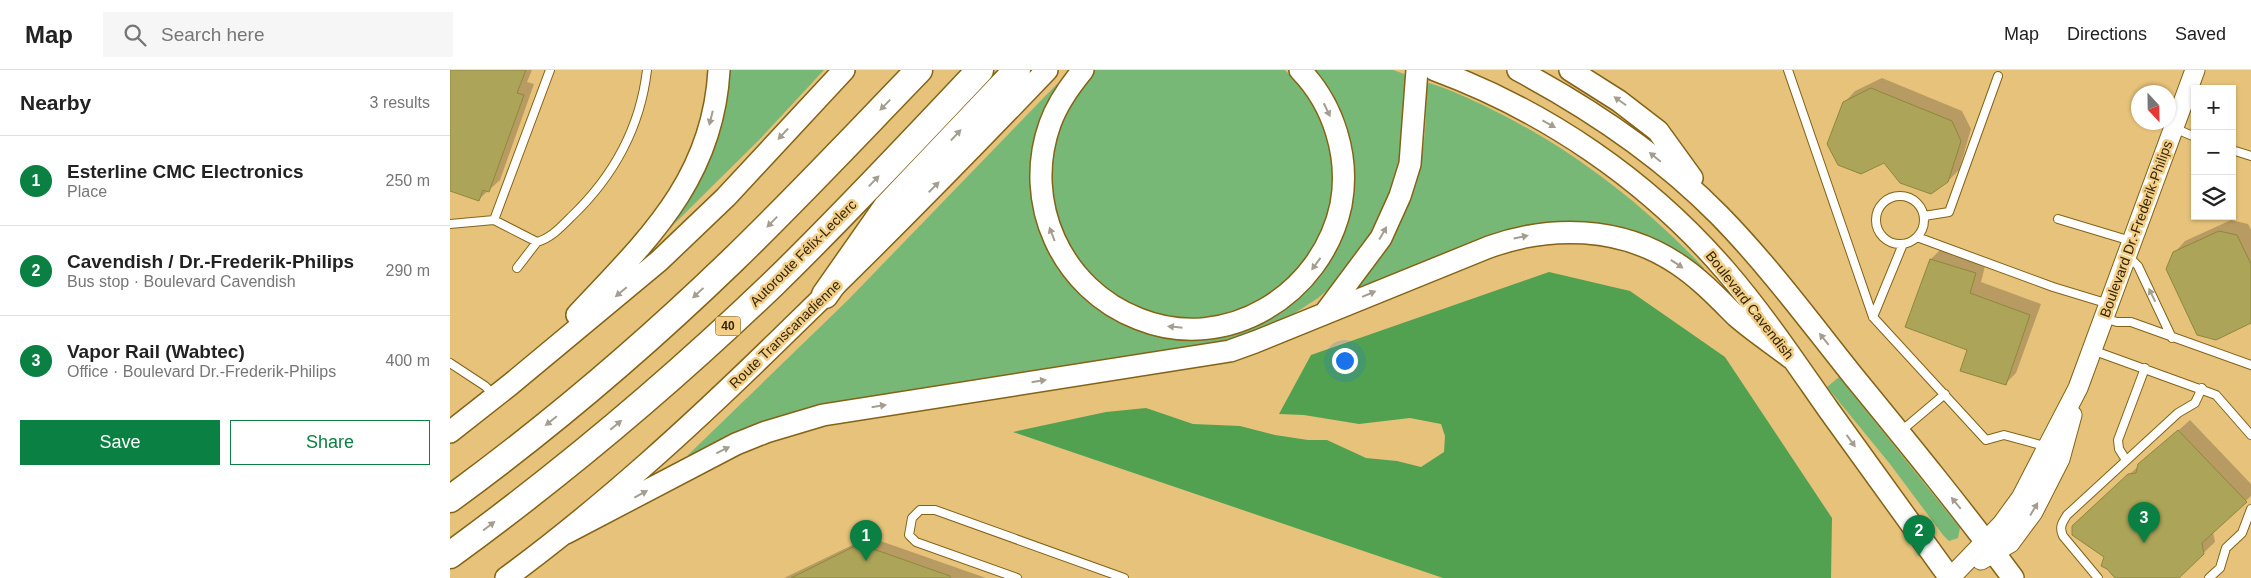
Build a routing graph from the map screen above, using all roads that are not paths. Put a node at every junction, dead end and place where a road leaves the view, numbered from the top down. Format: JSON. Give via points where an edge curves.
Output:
{"nodes":[{"id":1,"x":550,"y":70,"type":"edge"},
{"id":2,"x":647,"y":70,"type":"edge"},
{"id":3,"x":719,"y":70,"type":"edge"},
{"id":4,"x":844,"y":70,"type":"edge"},
{"id":5,"x":919,"y":70,"type":"edge"},
{"id":6,"x":980,"y":70,"type":"edge"},
{"id":7,"x":1018,"y":70,"type":"edge"},
{"id":8,"x":1047,"y":70,"type":"edge"},
{"id":9,"x":1083,"y":70,"type":"edge"},
{"id":10,"x":1300,"y":70,"type":"edge"},
{"id":11,"x":1417,"y":70,"type":"edge"},
{"id":12,"x":1435,"y":70,"type":"edge"},
{"id":13,"x":1518,"y":70,"type":"edge"},
{"id":14,"x":1570,"y":70,"type":"edge"},
{"id":15,"x":1788,"y":70,"type":"edge"},
{"id":16,"x":2194,"y":70,"type":"edge"},
{"id":17,"x":1998,"y":76,"type":"dead end"},
{"id":18,"x":2176,"y":122,"type":"edge"},
{"id":19,"x":2176,"y":129,"type":"edge"},
{"id":20,"x":2173,"y":130,"type":"edge"},
{"id":21,"x":2191,"y":135,"type":"edge"},
{"id":22,"x":2236,"y":151,"type":"edge"},
{"id":23,"x":2251,"y":156,"type":"edge"},
{"id":24,"x":1717,"y":213,"type":"junction"},
{"id":25,"x":1924,"y":216,"type":"junction"},
{"id":26,"x":2058,"y":219,"type":"dead end"},
{"id":27,"x":494,"y":220,"type":"junction"},
{"id":28,"x":450,"y":224,"type":"edge"},
{"id":29,"x":1917,"y":237,"type":"junction"},
{"id":30,"x":537,"y":242,"type":"junction"},
{"id":31,"x":1903,"y":244,"type":"junction"},
{"id":32,"x":2129,"y":249,"type":"junction"},
{"id":33,"x":517,"y":268,"type":"dead end"},
{"id":34,"x":825,"y":296,"type":"junction"},
{"id":35,"x":2106,"y":311,"type":"junction"},
{"id":36,"x":1324,"y":313,"type":"junction"},
{"id":37,"x":1873,"y":317,"type":"junction"},
{"id":38,"x":2172,"y":338,"type":"junction"},
{"id":39,"x":2092,"y":350,"type":"junction"},
{"id":40,"x":1791,"y":358,"type":"junction"},
{"id":41,"x":450,"y":363,"type":"edge"},
{"id":42,"x":2251,"y":365,"type":"edge"},
{"id":43,"x":2145,"y":368,"type":"junction"},
{"id":44,"x":2078,"y":388,"type":"junction"},
{"id":45,"x":2202,"y":388,"type":"junction"},
{"id":46,"x":504,"y":390,"type":"junction"},
{"id":47,"x":1944,"y":394,"type":"junction"},
{"id":48,"x":450,"y":432,"type":"edge"},
{"id":49,"x":1899,"y":433,"type":"junction"},
{"id":50,"x":2251,"y":435,"type":"edge"},
{"id":51,"x":2048,"y":447,"type":"junction"},
{"id":52,"x":2126,"y":460,"type":"junction"},
{"id":53,"x":450,"y":499,"type":"edge"},
{"id":54,"x":2251,"y":509,"type":"edge"},
{"id":55,"x":566,"y":533,"type":"junction"},
{"id":56,"x":1990,"y":547,"type":"junction"},
{"id":57,"x":450,"y":555,"type":"edge"},
{"id":58,"x":507,"y":578,"type":"edge"},
{"id":59,"x":1017,"y":578,"type":"edge"},
{"id":60,"x":1124,"y":578,"type":"edge"},
{"id":61,"x":1950,"y":578,"type":"edge"},
{"id":62,"x":2013,"y":578,"type":"edge"},
{"id":63,"x":2098,"y":578,"type":"edge"},
{"id":64,"x":2208,"y":578,"type":"edge"}],
"edges":[{"from":1,"to":27,"type":"lane"},
{"from":2,"to":30,"type":"lane","via":[[639,111],[619,159],[574,214],[551,235]]},
{"from":3,"to":46,"type":"main road","one_way":true,"via":[[704,144],[686,185],[668,213],[650,237]]},
{"from":4,"to":46,"type":"main road","one_way":true,"via":[[686,236]]},
{"from":5,"to":53,"type":"highway","one_way":true,"via":[[768,226],[696,295],[561,413]]},
{"from":57,"to":6,"type":"highway","name":"Autoroute Félix-Leclerc","number":"40","one_way":true,"via":[[564,468],[687,364],[813,244]]},
{"from":34,"to":7,"type":"highway","one_way":true,"via":[[886,208]]},
{"from":34,"to":8,"type":"main road","name":"Route Transcanadienne","one_way":true},
{"from":10,"to":9,"type":"main road","one_way":true,"via":[[1326,106],[1339,143],[1344,179],[1339,215],[1332,234],[1324,253],[1307,276],[1273,306],[1223,325],[1191,329],[1140,320],[1106,302],[1080,280],[1053,238],[1042,201],[1044,145],[1056,109]]},
{"from":36,"to":11,"type":"main road","one_way":true,"via":[[1373,250],[1388,226],[1400,196],[1410,164]]},
{"from":12,"to":40,"type":"main road","name":"Boulevard Cavendish","one_way":true,"via":[[1494,95],[1561,131],[1640,187],[1691,233],[1723,268]]},
{"from":24,"to":13,"type":"main road","one_way":true,"via":[[1619,130]]},
{"from":24,"to":14,"type":"main road","one_way":true,"via":[[1658,131]]},
{"from":15,"to":37,"type":"lane"},
{"from":16,"to":18,"type":"street","name":"Boulevard Dr.-Frederik-Philips"},
{"from":17,"to":25,"type":"lane","via":[[1949,212]]},
{"from":19,"to":21,"type":"lane"},
{"from":20,"to":32,"type":"street","name":"Boulevard Dr.-Frederik-Philips"},
{"from":22,"to":23,"type":"lane"},
{"from":49,"to":24,"type":"main road","one_way":true,"via":[[1782,287]]},
{"from":25,"to":29,"type":"lane"},
{"from":25,"to":31,"type":"lane","via":[[1916,202],[1903,196],[1882,205],[1876,220],[1881,235],[1895,244]]},
{"from":26,"to":32,"type":"lane"},
{"from":27,"to":28,"type":"lane"},
{"from":27,"to":30,"type":"lane"},
{"from":29,"to":31,"type":"lane"},
{"from":29,"to":35,"type":"lane","via":[[2053,287]]},
{"from":30,"to":33,"type":"lane"},
{"from":31,"to":37,"type":"lane"},
{"from":32,"to":35,"type":"street","name":"Boulevard Dr.-Frederik-Philips"},
{"from":38,"to":32,"type":"lane","one_way":true},
{"from":34,"to":55,"type":"main road","name":"Route Transcanadienne","via":[[711,406]]},
{"from":35,"to":38,"type":"lane","via":[[2118,322],[2131,322]]},
{"from":35,"to":39,"type":"street","name":"Boulevard Dr.-Frederik-Philips"},
{"from":36,"to":40,"type":"main road","one_way":true,"via":[[1511,239],[1552,232],[1587,233],[1623,239],[1668,258]]},
{"from":55,"to":36,"type":"main road","one_way":true,"via":[[729,447],[803,420],[1230,350]]},
{"from":37,"to":47,"type":"lane"},
{"from":38,"to":42,"type":"lane"},
{"from":39,"to":43,"type":"lane"},
{"from":39,"to":44,"type":"street","name":"Boulevard Dr.-Frederik-Philips"},
{"from":40,"to":61,"type":"main road","name":"Boulevard Cavendish","one_way":true},
{"from":41,"to":46,"type":"lane","via":[[485,386]]},
{"from":43,"to":45,"type":"lane"},
{"from":43,"to":52,"type":"lane","via":[[2118,440],[2118,449]]},
{"from":44,"to":51,"type":"street","name":"Boulevard Dr.-Frederik-Philips"},
{"from":56,"to":44,"type":"street","name":"Boulevard Dr.-Frederik-Philips","one_way":true,"via":[[2010,543],[2053,475],[2064,449]]},
{"from":45,"to":50,"type":"lane","via":[[2216,395]]},
{"from":45,"to":52,"type":"lane","via":[[2195,403],[2178,413]]},
{"from":46,"to":48,"type":"main road"},
{"from":47,"to":49,"type":"lane"},
{"from":47,"to":51,"type":"lane","via":[[1986,440],[2004,435]]},
{"from":56,"to":49,"type":"main road","one_way":true},
{"from":51,"to":56,"type":"street","name":"Boulevard Dr.-Frederik-Philips","via":[[2022,498]]},
{"from":52,"to":63,"type":"lane","via":[[2067,516],[2060,528]]},
{"from":54,"to":64,"type":"lane","via":[[2242,533],[2226,548],[2220,568]]},
{"from":55,"to":58,"type":"main road","name":"Route Transcanadienne"},
{"from":56,"to":61,"type":"street","name":"Boulevard Dr.-Frederik-Philips"},
{"from":56,"to":62,"type":"main road"},
{"from":59,"to":60,"type":"lane","via":[[916,542],[909,535],[912,518],[920,510],[935,510]]}]}
